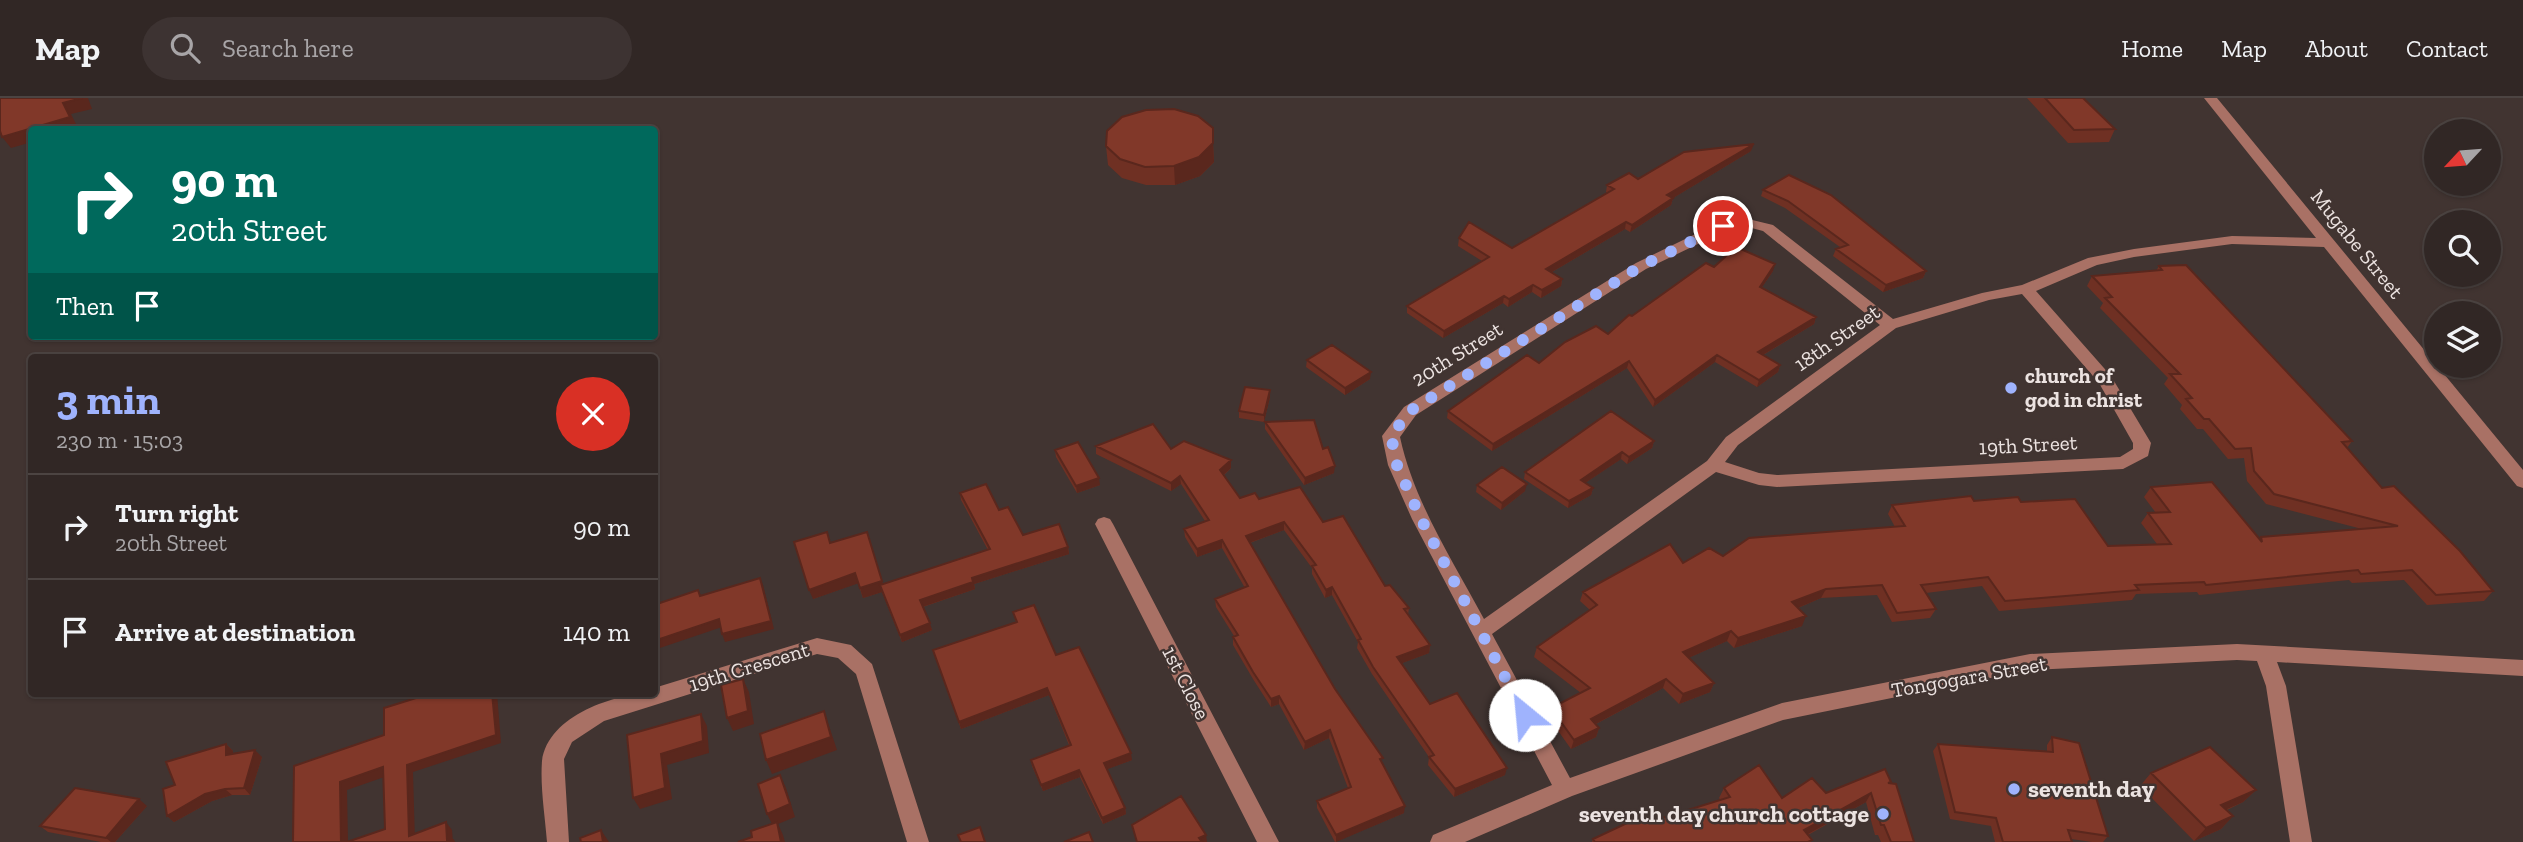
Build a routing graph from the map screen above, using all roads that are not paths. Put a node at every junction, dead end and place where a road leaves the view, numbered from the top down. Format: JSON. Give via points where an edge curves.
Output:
{"nodes":[{"id":1,"x":2210,"y":98,"type":"edge"},
{"id":2,"x":2330,"y":243,"type":"junction"},
{"id":3,"x":2026,"y":289,"type":"junction"},
{"id":4,"x":1890,"y":325,"type":"junction"},
{"id":5,"x":1713,"y":465,"type":"junction"},
{"id":6,"x":2523,"y":482,"type":"edge"},
{"id":7,"x":1104,"y":524,"type":"dead end"},
{"id":8,"x":1481,"y":632,"type":"junction"},
{"id":9,"x":2264,"y":653,"type":"junction"},
{"id":10,"x":2523,"y":668,"type":"edge"},
{"id":11,"x":658,"y":695,"type":"edge"},
{"id":12,"x":652,"y":697,"type":"edge"},
{"id":13,"x":1564,"y":789,"type":"junction"},
{"id":14,"x":558,"y":842,"type":"edge"},
{"id":15,"x":918,"y":842,"type":"edge"},
{"id":16,"x":1268,"y":842,"type":"edge"},
{"id":17,"x":1441,"y":842,"type":"edge"},
{"id":18,"x":2301,"y":842,"type":"edge"}],
"edges":[{"from":1,"to":2,"type":"street","name":"Mugabe Street"},
{"from":2,"to":3,"type":"street","name":"18th Street","via":[[2232,240],[2146,251],[2093,261]]},
{"from":2,"to":6,"type":"street","name":"Mugabe Street"},
{"from":3,"to":4,"type":"street","name":"18th Street"},
{"from":3,"to":5,"type":"street","name":"19th Street","via":[[2105,380],[2142,443],[2142,452],[2135,457],[2123,463],[1777,481]]},
{"from":4,"to":5,"type":"street","name":"18th Street","via":[[1732,442]]},
{"from":4,"to":8,"type":"street","name":"20th Street","via":[[1768,228],[1744,222],[1723,226],[1641,266],[1410,411],[1391,436],[1397,465]]},
{"from":5,"to":8,"type":"street","name":"18th Street"},
{"from":7,"to":16,"type":"street","name":"1st Close"},
{"from":8,"to":13,"type":"street","name":"20th Street"},
{"from":9,"to":10,"type":"street","name":"Tongogara Street"},
{"from":9,"to":13,"type":"street","name":"Tongogara Street","via":[[2030,662],[1782,712]]},
{"from":9,"to":18,"type":"street","via":[[2276,686]]},
{"from":11,"to":15,"type":"street","name":"19th Crescent","via":[[817,646],[844,651],[865,670]]},
{"from":12,"to":14,"type":"street","name":"19th Crescent","via":[[597,714],[564,736],[553,760]]},
{"from":13,"to":17,"type":"street","name":"Tongogara Street"}]}
